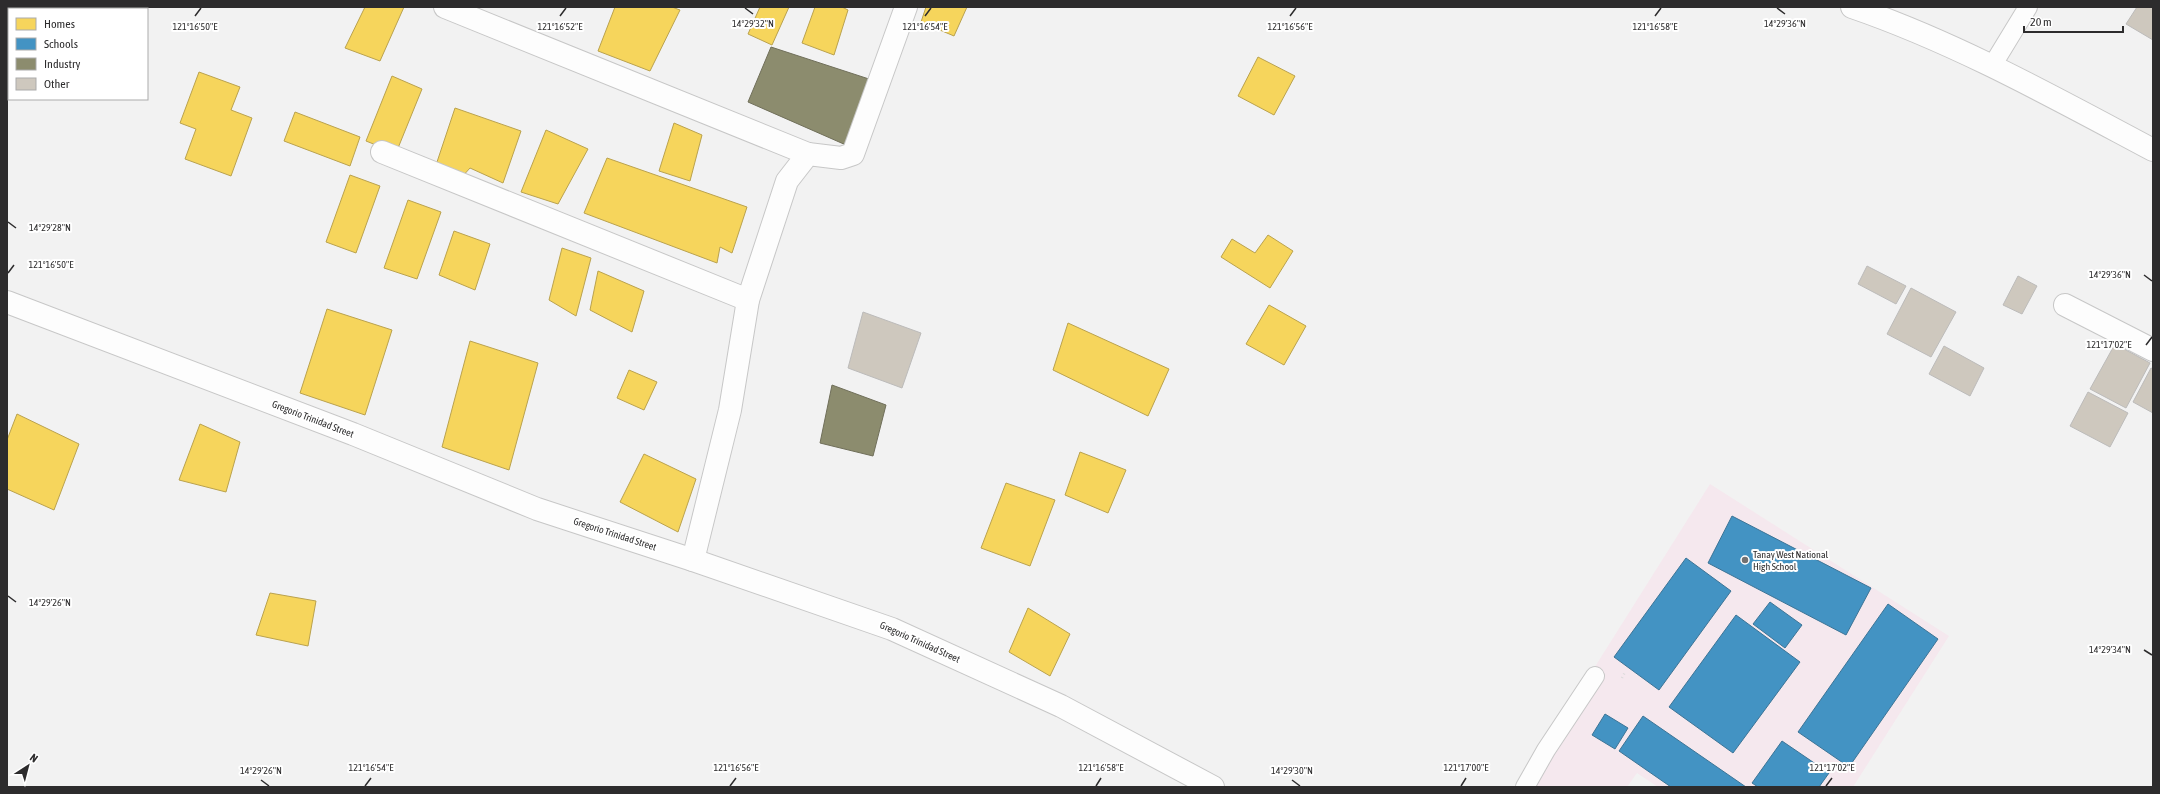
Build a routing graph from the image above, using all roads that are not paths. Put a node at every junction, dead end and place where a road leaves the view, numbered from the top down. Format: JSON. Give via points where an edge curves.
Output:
{"nodes":[{"id":1,"x":445,"y":7,"type":"edge"},
{"id":2,"x":906,"y":7,"type":"edge"},
{"id":3,"x":1852,"y":7,"type":"edge"},
{"id":4,"x":2028,"y":7,"type":"edge"},
{"id":5,"x":1992,"y":66,"type":"junction"},
{"id":6,"x":2153,"y":150,"type":"edge"},
{"id":7,"x":382,"y":152,"type":"dead end"},
{"id":8,"x":808,"y":154,"type":"junction"},
{"id":9,"x":748,"y":300,"type":"junction"},
{"id":10,"x":7,"y":302,"type":"edge"},
{"id":11,"x":2065,"y":306,"type":"dead end"},
{"id":12,"x":2153,"y":350,"type":"edge"},
{"id":13,"x":693,"y":560,"type":"junction"},
{"id":14,"x":1595,"y":676,"type":"dead end"},
{"id":15,"x":1213,"y":787,"type":"edge"},
{"id":16,"x":1525,"y":787,"type":"edge"}],
"edges":[{"from":1,"to":8,"type":"street"},
{"from":2,"to":8,"type":"street","via":[[853,154],[841,158]]},
{"from":3,"to":5,"type":"street"},
{"from":4,"to":5,"type":"lane"},
{"from":5,"to":6,"type":"street"},
{"from":7,"to":9,"type":"street"},
{"from":8,"to":9,"type":"street","via":[[787,181]]},
{"from":9,"to":13,"type":"street","via":[[730,410]]},
{"from":10,"to":13,"type":"street","name":"Gregorio Trinidad Street","via":[[353,434],[537,509]]},
{"from":11,"to":12,"type":"street"},
{"from":13,"to":15,"type":"street","name":"Gregorio Trinidad Street","via":[[892,629],[1061,706]]},
{"from":14,"to":16,"type":"lane"}]}
